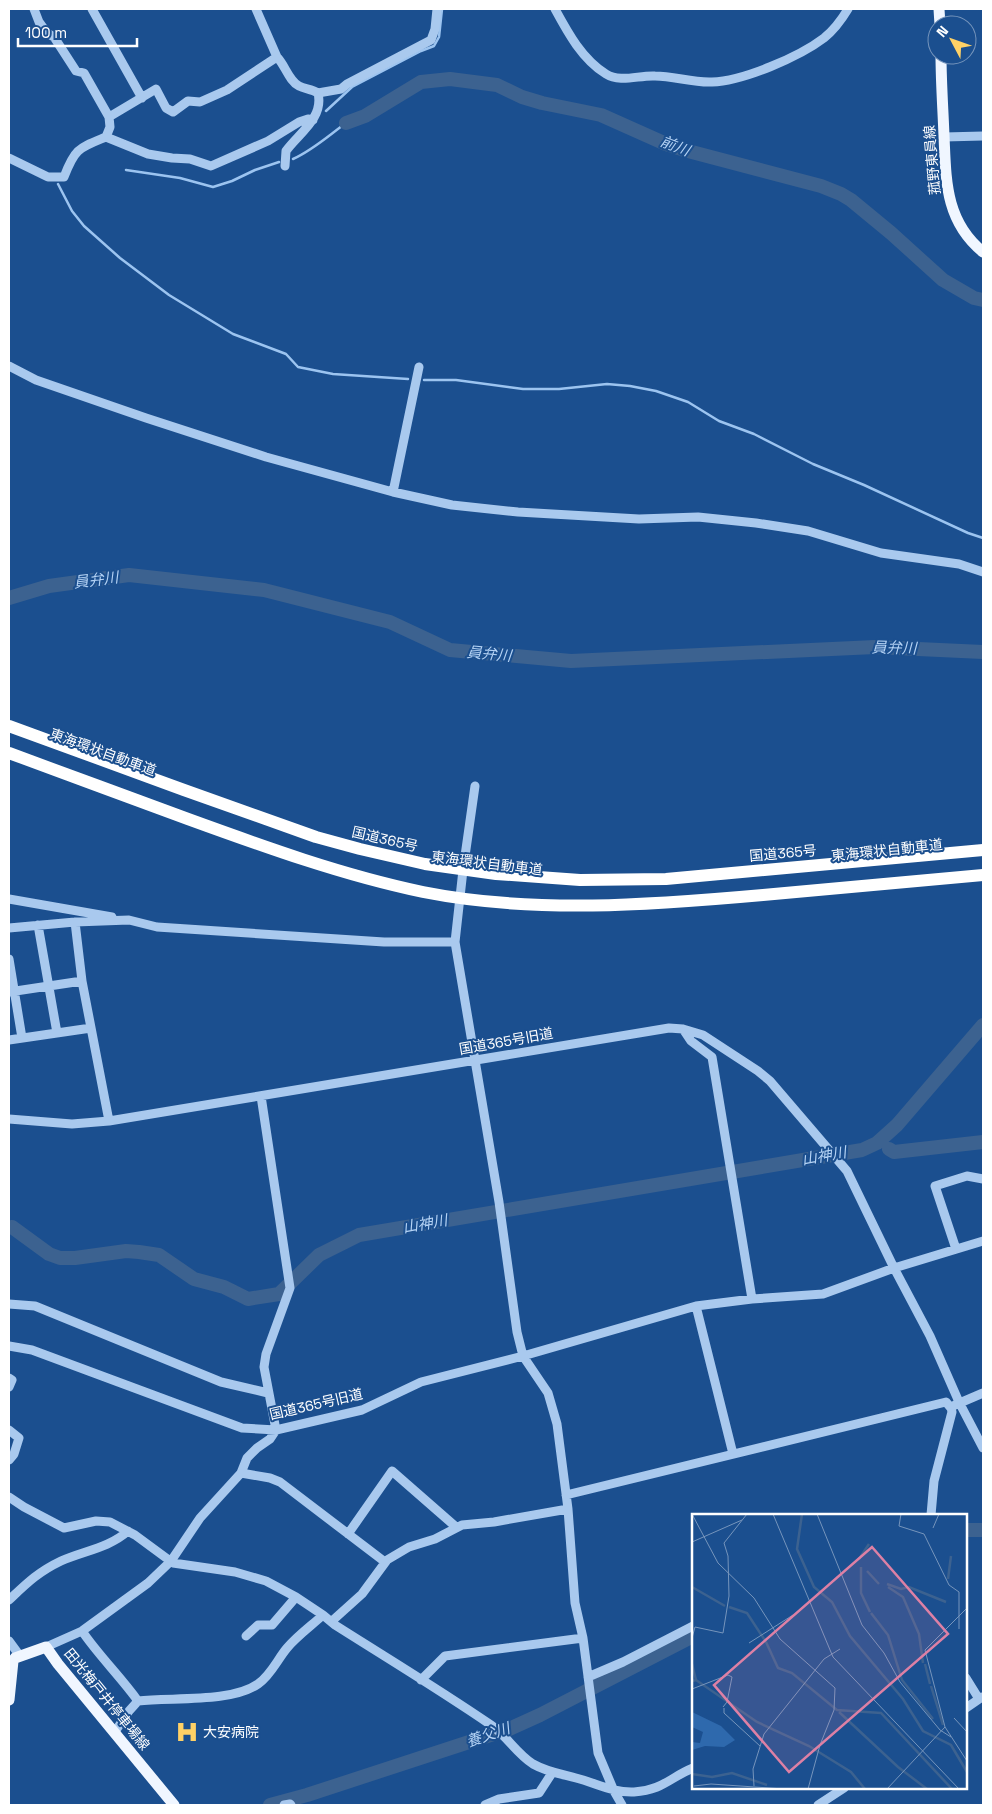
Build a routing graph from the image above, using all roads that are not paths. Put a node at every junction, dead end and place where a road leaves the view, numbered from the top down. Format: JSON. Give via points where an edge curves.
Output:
{"nodes":[{"id":1,"x":34,"y":9,"type":"edge"},
{"id":2,"x":256,"y":9,"type":"edge"},
{"id":3,"x":437,"y":9,"type":"edge"},
{"id":4,"x":555,"y":9,"type":"edge"},
{"id":5,"x":848,"y":9,"type":"edge"},
{"id":6,"x":96,"y":10,"type":"edge"},
{"id":7,"x":277,"y":57,"type":"junction"},
{"id":8,"x":940,"y":65,"type":"edge"},
{"id":9,"x":318,"y":93,"type":"junction"},
{"id":10,"x":142,"y":98,"type":"junction"},
{"id":11,"x":109,"y":117,"type":"junction"},
{"id":12,"x":313,"y":120,"type":"junction"},
{"id":13,"x":983,"y":136,"type":"edge"},
{"id":14,"x":106,"y":137,"type":"junction"},
{"id":15,"x":944,"y":137,"type":"junction"},
{"id":16,"x":9,"y":158,"type":"edge"},
{"id":17,"x":285,"y":166,"type":"dead end"},
{"id":18,"x":983,"y":252,"type":"edge"},
{"id":19,"x":9,"y":366,"type":"edge"},
{"id":20,"x":419,"y":367,"type":"dead end"},
{"id":21,"x":393,"y":492,"type":"junction"},
{"id":22,"x":983,"y":572,"type":"edge"},
{"id":23,"x":9,"y":726,"type":"edge"},
{"id":24,"x":9,"y":733,"type":"edge"},
{"id":25,"x":9,"y":753,"type":"edge"},
{"id":26,"x":475,"y":786,"type":"dead end"},
{"id":27,"x":983,"y":850,"type":"edge"},
{"id":28,"x":983,"y":856,"type":"edge"},
{"id":29,"x":463,"y":870,"type":"junction"},
{"id":30,"x":983,"y":875,"type":"edge"},
{"id":31,"x":460,"y":897,"type":"junction"},
{"id":32,"x":9,"y":900,"type":"edge"},
{"id":33,"x":129,"y":920,"type":"junction"},
{"id":34,"x":75,"y":922,"type":"junction"},
{"id":35,"x":38,"y":925,"type":"junction"},
{"id":36,"x":9,"y":928,"type":"edge"},
{"id":37,"x":455,"y":942,"type":"junction"},
{"id":38,"x":9,"y":959,"type":"edge"},
{"id":39,"x":82,"y":981,"type":"junction"},
{"id":40,"x":49,"y":986,"type":"junction"},
{"id":41,"x":11,"y":992,"type":"edge"},
{"id":42,"x":91,"y":1028,"type":"junction"},
{"id":43,"x":683,"y":1029,"type":"junction"},
{"id":44,"x":57,"y":1033,"type":"junction"},
{"id":45,"x":22,"y":1038,"type":"junction"},
{"id":46,"x":9,"y":1040,"type":"edge"},
{"id":47,"x":475,"y":1060,"type":"junction"},
{"id":48,"x":261,"y":1096,"type":"junction"},
{"id":49,"x":9,"y":1119,"type":"edge"},
{"id":50,"x":109,"y":1121,"type":"junction"},
{"id":51,"x":983,"y":1179,"type":"edge"},
{"id":52,"x":983,"y":1241,"type":"edge"},
{"id":53,"x":956,"y":1250,"type":"junction"},
{"id":54,"x":894,"y":1268,"type":"junction"},
{"id":55,"x":752,"y":1299,"type":"junction"},
{"id":56,"x":9,"y":1304,"type":"edge"},
{"id":57,"x":696,"y":1306,"type":"junction"},
{"id":58,"x":9,"y":1346,"type":"edge"},
{"id":59,"x":523,"y":1356,"type":"junction"},
{"id":60,"x":9,"y":1378,"type":"edge"},
{"id":61,"x":9,"y":1387,"type":"edge"},
{"id":62,"x":268,"y":1393,"type":"junction"},
{"id":63,"x":983,"y":1393,"type":"edge"},
{"id":64,"x":959,"y":1402,"type":"junction"},
{"id":65,"x":951,"y":1408,"type":"junction"},
{"id":66,"x":9,"y":1430,"type":"edge"},
{"id":67,"x":276,"y":1430,"type":"junction"},
{"id":68,"x":983,"y":1448,"type":"edge"},
{"id":69,"x":733,"y":1454,"type":"junction"},
{"id":70,"x":9,"y":1460,"type":"edge"},
{"id":71,"x":241,"y":1473,"type":"junction"},
{"id":72,"x":566,"y":1495,"type":"junction"},
{"id":73,"x":9,"y":1497,"type":"edge"},
{"id":74,"x":568,"y":1509,"type":"junction"},
{"id":75,"x":930,"y":1514,"type":"edge"},
{"id":76,"x":456,"y":1527,"type":"junction"},
{"id":77,"x":128,"y":1531,"type":"junction"},
{"id":78,"x":348,"y":1534,"type":"junction"},
{"id":79,"x":171,"y":1561,"type":"junction"},
{"id":80,"x":385,"y":1562,"type":"junction"},
{"id":81,"x":296,"y":1597,"type":"junction"},
{"id":82,"x":9,"y":1600,"type":"edge"},
{"id":83,"x":323,"y":1615,"type":"junction"},
{"id":84,"x":332,"y":1621,"type":"junction"},
{"id":85,"x":692,"y":1627,"type":"edge"},
{"id":86,"x":82,"y":1631,"type":"junction"},
{"id":87,"x":246,"y":1636,"type":"dead end"},
{"id":88,"x":583,"y":1638,"type":"junction"},
{"id":89,"x":9,"y":1641,"type":"edge"},
{"id":90,"x":46,"y":1647,"type":"junction"},
{"id":91,"x":20,"y":1656,"type":"junction"},
{"id":92,"x":588,"y":1679,"type":"junction"},
{"id":93,"x":967,"y":1679,"type":"edge"},
{"id":94,"x":421,"y":1680,"type":"junction"},
{"id":95,"x":981,"y":1697,"type":"edge"},
{"id":96,"x":9,"y":1700,"type":"edge"},
{"id":97,"x":138,"y":1701,"type":"junction"},
{"id":98,"x":967,"y":1707,"type":"edge"},
{"id":99,"x":114,"y":1733,"type":"junction"},
{"id":100,"x":692,"y":1769,"type":"edge"},
{"id":101,"x":552,"y":1773,"type":"junction"},
{"id":102,"x":842,"y":1789,"type":"edge"},
{"id":103,"x":614,"y":1791,"type":"junction"},
{"id":104,"x":174,"y":1805,"type":"edge"},
{"id":105,"x":284,"y":1805,"type":"edge"},
{"id":106,"x":291,"y":1805,"type":"edge"},
{"id":107,"x":486,"y":1805,"type":"edge"},
{"id":108,"x":622,"y":1805,"type":"edge"},
{"id":109,"x":818,"y":1805,"type":"edge"}],
"edges":[{"from":1,"to":11,"type":"street","via":[[39,22],[54,37],[76,71],[84,73]]},
{"from":2,"to":7,"type":"street"},
{"from":3,"to":9,"type":"street","via":[[431,40],[342,89]]},
{"from":4,"to":5,"type":"street","via":[[584,55],[607,74],[620,78],[654,76],[709,82],[728,81],[794,55],[824,38]]},
{"from":6,"to":10,"type":"street"},
{"from":7,"to":9,"type":"street","via":[[299,86]]},
{"from":7,"to":10,"type":"street","via":[[227,90],[200,102],[188,102],[173,112],[166,108],[156,90]]},
{"from":8,"to":15,"type":"main road","name":"菰野東員線"},
{"from":9,"to":12,"type":"street","via":[[320,104]]},
{"from":10,"to":11,"type":"street"},
{"from":11,"to":14,"type":"street"},
{"from":12,"to":14,"type":"street","via":[[299,122],[268,141],[211,166],[190,158],[148,154]]},
{"from":12,"to":17,"type":"street","via":[[286,151]]},
{"from":13,"to":15,"type":"street"},
{"from":14,"to":16,"type":"street","via":[[81,146],[64,177],[48,177]]},
{"from":15,"to":18,"type":"main road","name":"菰野東員線","via":[[946,181],[954,211],[969,237]]},
{"from":19,"to":21,"type":"street","via":[[36,380],[155,421],[266,457]]},
{"from":20,"to":21,"type":"street"},
{"from":21,"to":22,"type":"street","via":[[452,505],[518,512],[756,523],[808,531],[881,553],[959,564]]},
{"from":23,"to":29,"type":"highway","name":"国道365号","via":[[316,837],[392,857]]},
{"from":24,"to":28,"type":"highway","name":"東海環状自動車道","via":[[303,840],[387,862],[482,880],[534,885],[657,886]]},
{"from":25,"to":31,"type":"highway","via":[[314,863],[370,880]]},
{"from":26,"to":29,"type":"street"},
{"from":27,"to":29,"type":"highway","name":"国道365号","via":[[666,879],[536,878]]},
{"from":29,"to":31,"type":"street"},
{"from":30,"to":31,"type":"highway","via":[[684,902],[544,904]]},
{"from":31,"to":37,"type":"street"},
{"from":32,"to":33,"type":"street"},
{"from":33,"to":34,"type":"street"},
{"from":33,"to":37,"type":"street","via":[[157,927],[377,942]]},
{"from":34,"to":35,"type":"street"},
{"from":34,"to":39,"type":"street"},
{"from":35,"to":36,"type":"street"},
{"from":35,"to":40,"type":"street"},
{"from":37,"to":47,"type":"street"},
{"from":38,"to":41,"type":"street"},
{"from":39,"to":40,"type":"street"},
{"from":39,"to":42,"type":"street"},
{"from":40,"to":41,"type":"street"},
{"from":40,"to":44,"type":"street"},
{"from":41,"to":45,"type":"street"},
{"from":42,"to":44,"type":"street"},
{"from":42,"to":50,"type":"street"},
{"from":43,"to":47,"type":"street","name":"国道365号旧道","via":[[669,1028]]},
{"from":43,"to":54,"type":"street","name":"国道365号旧道","via":[[703,1035],[737,1056],[776,1088],[847,1171]]},
{"from":43,"to":55,"type":"street","via":[[691,1041],[712,1057]]},
{"from":44,"to":45,"type":"street"},
{"from":45,"to":46,"type":"street"},
{"from":47,"to":48,"type":"street","name":"国道365号旧道"},
{"from":47,"to":59,"type":"street"},
{"from":48,"to":50,"type":"street","name":"国道365号旧道"},
{"from":48,"to":62,"type":"street","via":[[290,1288],[266,1354],[264,1367]]},
{"from":49,"to":50,"type":"street","name":"国道365号旧道","via":[[72,1124]]},
{"from":51,"to":53,"type":"street","via":[[967,1176],[934,1186]]},
{"from":52,"to":53,"type":"street","name":"国道365号旧道"},
{"from":53,"to":54,"type":"street","name":"国道365号旧道"},
{"from":54,"to":55,"type":"street","name":"国道365号旧道","via":[[823,1294]]},
{"from":54,"to":64,"type":"street","via":[[930,1336]]},
{"from":55,"to":57,"type":"street","name":"国道365号旧道"},
{"from":56,"to":62,"type":"street","via":[[35,1306],[221,1382]]},
{"from":57,"to":59,"type":"street","name":"国道365号旧道"},
{"from":57,"to":69,"type":"street"},
{"from":58,"to":67,"type":"street","name":"国道365号旧道","via":[[32,1350],[242,1428]]},
{"from":59,"to":67,"type":"street","name":"国道365号旧道","via":[[421,1382],[362,1410]]},
{"from":59,"to":72,"type":"street","via":[[548,1393],[555,1413]]},
{"from":60,"to":61,"type":"street","via":[[12,1380]]},
{"from":62,"to":67,"type":"street"},
{"from":63,"to":64,"type":"street"},
{"from":64,"to":65,"type":"street"},
{"from":64,"to":68,"type":"street"},
{"from":65,"to":69,"type":"street","via":[[946,1402]]},
{"from":65,"to":75,"type":"street","via":[[934,1481]]},
{"from":66,"to":70,"type":"street","via":[[19,1438]]},
{"from":67,"to":71,"type":"street","via":[[247,1458]]},
{"from":69,"to":72,"type":"street"},
{"from":71,"to":78,"type":"street","via":[[280,1482]]},
{"from":71,"to":79,"type":"street","via":[[200,1518]]},
{"from":72,"to":74,"type":"street"},
{"from":73,"to":77,"type":"street","via":[[64,1528],[101,1521]]},
{"from":74,"to":76,"type":"street"},
{"from":74,"to":88,"type":"street","via":[[575,1603]]},
{"from":76,"to":78,"type":"street","via":[[392,1471]]},
{"from":76,"to":80,"type":"street","via":[[435,1539],[409,1547]]},
{"from":77,"to":79,"type":"street"},
{"from":77,"to":82,"type":"street","via":[[104,1545],[38,1573]]},
{"from":78,"to":80,"type":"street"},
{"from":79,"to":81,"type":"street","via":[[244,1574]]},
{"from":79,"to":86,"type":"street","via":[[137,1593]]},
{"from":80,"to":84,"type":"street","via":[[362,1594]]},
{"from":81,"to":83,"type":"street"},
{"from":81,"to":87,"type":"street","via":[[272,1626],[258,1625]]},
{"from":83,"to":84,"type":"street"},
{"from":83,"to":97,"type":"street","via":[[290,1644],[268,1674],[252,1688],[218,1697]]},
{"from":84,"to":94,"type":"street"},
{"from":85,"to":92,"type":"street"},
{"from":86,"to":90,"type":"street"},
{"from":86,"to":97,"type":"street"},
{"from":88,"to":92,"type":"street"},
{"from":88,"to":94,"type":"street","via":[[445,1656]]},
{"from":89,"to":91,"type":"street"},
{"from":90,"to":91,"type":"main road","name":"田光梅戸井停車場線"},
{"from":90,"to":99,"type":"main road","name":"田光梅戸井停車場線"},
{"from":91,"to":96,"type":"main road","via":[[14,1661]]},
{"from":92,"to":103,"type":"street","via":[[598,1753]]},
{"from":93,"to":95,"type":"street"},
{"from":94,"to":101,"type":"street","via":[[494,1727],[518,1753]]},
{"from":95,"to":98,"type":"street"},
{"from":97,"to":99,"type":"street"},
{"from":99,"to":104,"type":"main road","name":"田光梅戸井停車場線"},
{"from":100,"to":103,"type":"street","via":[[652,1790]]},
{"from":101,"to":103,"type":"street"},
{"from":101,"to":107,"type":"street","via":[[539,1793],[499,1799]]},
{"from":102,"to":109,"type":"street"},
{"from":103,"to":108,"type":"street"},
{"from":105,"to":106,"type":"street"}]}
